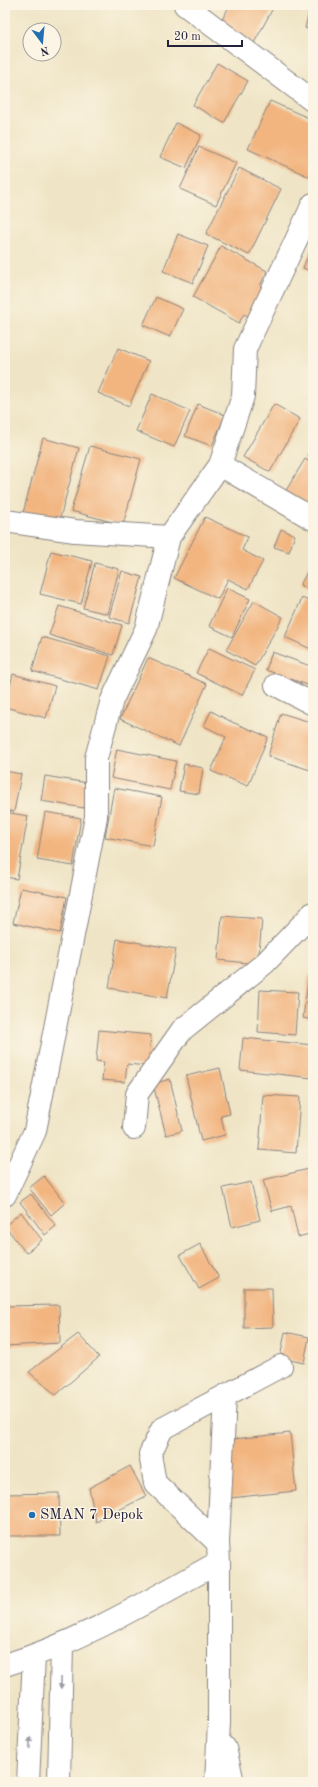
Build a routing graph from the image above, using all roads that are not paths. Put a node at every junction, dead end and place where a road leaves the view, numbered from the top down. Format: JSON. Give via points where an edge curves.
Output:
{"nodes":[{"id":1,"x":184,"y":5,"type":"edge"},
{"id":2,"x":313,"y":101,"type":"edge"},
{"id":3,"x":313,"y":204,"type":"edge"},
{"id":4,"x":220,"y":465,"type":"junction"},
{"id":5,"x":313,"y":519,"type":"edge"},
{"id":6,"x":5,"y":521,"type":"edge"},
{"id":7,"x":169,"y":537,"type":"junction"},
{"id":8,"x":276,"y":685,"type":"dead end"},
{"id":9,"x":313,"y":704,"type":"edge"},
{"id":10,"x":313,"y":913,"type":"edge"},
{"id":11,"x":134,"y":1128,"type":"dead end"},
{"id":12,"x":5,"y":1195,"type":"edge"},
{"id":13,"x":281,"y":1366,"type":"dead end"},
{"id":14,"x":224,"y":1396,"type":"junction"},
{"id":15,"x":218,"y":1552,"type":"junction"},
{"id":16,"x":62,"y":1644,"type":"junction"},
{"id":17,"x":34,"y":1656,"type":"junction"},
{"id":18,"x":5,"y":1665,"type":"edge"},
{"id":19,"x":219,"y":1722,"type":"junction"},
{"id":20,"x":28,"y":1782,"type":"edge"},
{"id":21,"x":59,"y":1782,"type":"edge"},
{"id":22,"x":216,"y":1782,"type":"edge"},
{"id":23,"x":233,"y":1782,"type":"edge"}],
"edges":[{"from":1,"to":2,"type":"street"},
{"from":3,"to":4,"type":"street","via":[[244,349],[243,396]]},
{"from":4,"to":5,"type":"street"},
{"from":4,"to":7,"type":"street"},
{"from":6,"to":7,"type":"street","via":[[75,531]]},
{"from":7,"to":12,"type":"street","via":[[146,629],[112,700],[96,758],[96,817],[35,1131]]},
{"from":8,"to":9,"type":"street"},
{"from":10,"to":11,"type":"street","via":[[265,963],[182,1030],[137,1094]]},
{"from":13,"to":14,"type":"street"},
{"from":14,"to":15,"type":"street"},
{"from":14,"to":15,"type":"street","via":[[162,1429],[150,1454],[155,1482]]},
{"from":15,"to":16,"type":"street","via":[[113,1621]]},
{"from":15,"to":19,"type":"street"},
{"from":16,"to":17,"type":"street"},
{"from":16,"to":21,"type":"street","one_way":true},
{"from":17,"to":18,"type":"street"},
{"from":20,"to":17,"type":"street","one_way":true},
{"from":19,"to":22,"type":"street"},
{"from":19,"to":23,"type":"street"}]}
